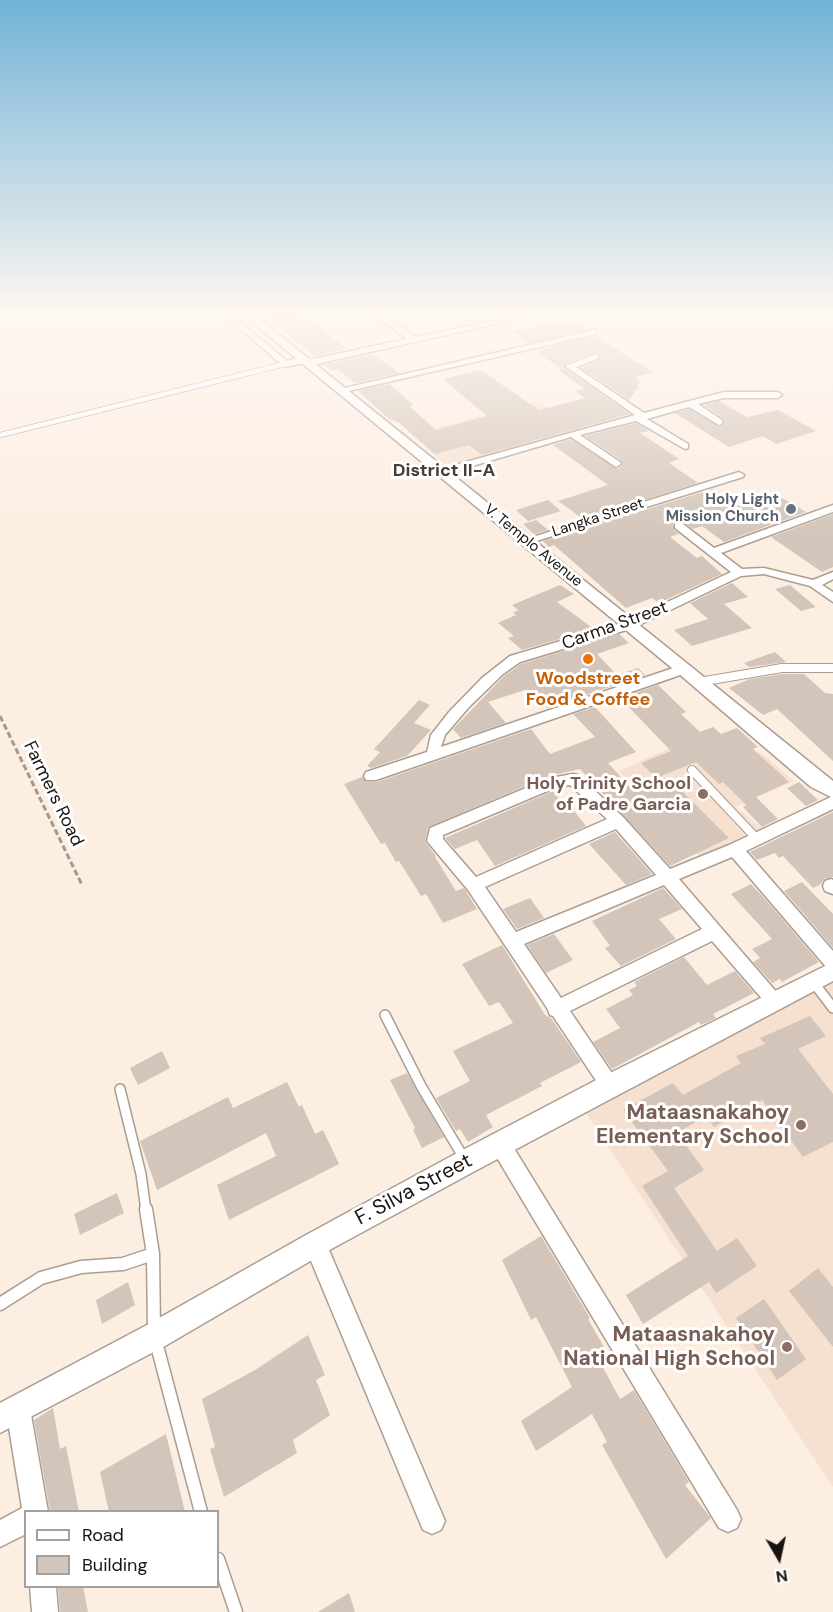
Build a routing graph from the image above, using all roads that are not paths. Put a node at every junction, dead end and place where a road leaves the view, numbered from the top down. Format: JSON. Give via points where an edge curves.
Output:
{"nodes":[{"id":1,"x":188,"y":388,"type":"edge"},
{"id":2,"x":348,"y":388,"type":"edge"},
{"id":3,"x":600,"y":388,"type":"edge"},
{"id":4,"x":340,"y":390,"type":"joint"},
{"id":5,"x":778,"y":395,"type":"dead end"},
{"id":6,"x":691,"y":404,"type":"junction"},
{"id":7,"x":641,"y":417,"type":"junction"},
{"id":8,"x":719,"y":423,"type":"dead end"},
{"id":9,"x":573,"y":434,"type":"junction"},
{"id":10,"x":0,"y":435,"type":"edge"},
{"id":11,"x":685,"y":446,"type":"dead end"},
{"id":12,"x":616,"y":464,"type":"dead end"},
{"id":13,"x":441,"y":472,"type":"junction"},
{"id":14,"x":739,"y":475,"type":"dead end"},
{"id":15,"x":833,"y":508,"type":"edge"},
{"id":16,"x":679,"y":526,"type":"dead end"},
{"id":17,"x":526,"y":541,"type":"junction"},
{"id":18,"x":713,"y":552,"type":"junction"},
{"id":19,"x":739,"y":573,"type":"junction"},
{"id":20,"x":833,"y":574,"type":"edge"},
{"id":21,"x":814,"y":584,"type":"junction"},
{"id":22,"x":833,"y":598,"type":"edge"},
{"id":23,"x":629,"y":625,"type":"junction"},
{"id":24,"x":833,"y":668,"type":"edge"},
{"id":25,"x":684,"y":669,"type":"junction"},
{"id":26,"x":699,"y":682,"type":"junction"},
{"id":27,"x":434,"y":755,"type":"junction"},
{"id":28,"x":692,"y":770,"type":"dead end"},
{"id":29,"x":371,"y":776,"type":"dead end"},
{"id":30,"x":825,"y":786,"type":"edge"},
{"id":31,"x":833,"y":802,"type":"edge"},
{"id":32,"x":618,"y":821,"type":"junction"},
{"id":33,"x":757,"y":839,"type":"junction"},
{"id":34,"x":735,"y":849,"type":"junction"},
{"id":35,"x":667,"y":876,"type":"junction"},
{"id":36,"x":474,"y":885,"type":"junction"},
{"id":37,"x":715,"y":931,"type":"junction"},
{"id":38,"x":511,"y":942,"type":"junction"},
{"id":39,"x":833,"y":963,"type":"edge"},
{"id":40,"x":823,"y":977,"type":"edge"},
{"id":41,"x":776,"y":1002,"type":"junction"},
{"id":42,"x":833,"y":1008,"type":"edge"},
{"id":43,"x":556,"y":1009,"type":"junction"},
{"id":44,"x":385,"y":1015,"type":"dead end"},
{"id":45,"x":609,"y":1085,"type":"junction"},
{"id":46,"x":120,"y":1089,"type":"dead end"},
{"id":47,"x":500,"y":1144,"type":"junction"},
{"id":48,"x":466,"y":1162,"type":"junction"},
{"id":49,"x":315,"y":1244,"type":"junction"},
{"id":50,"x":153,"y":1254,"type":"junction"},
{"id":51,"x":0,"y":1304,"type":"edge"},
{"id":52,"x":154,"y":1336,"type":"junction"},
{"id":53,"x":9,"y":1414,"type":"edge"},
{"id":54,"x":34,"y":1510,"type":"edge"},
{"id":55,"x":200,"y":1510,"type":"edge"},
{"id":56,"x":728,"y":1519,"type":"dead end"},
{"id":57,"x":24,"y":1520,"type":"edge"},
{"id":58,"x":432,"y":1521,"type":"dead end"},
{"id":59,"x":0,"y":1534,"type":"edge"},
{"id":60,"x":219,"y":1562,"type":"edge"},
{"id":61,"x":43,"y":1588,"type":"edge"},
{"id":62,"x":45,"y":1612,"type":"edge"},
{"id":63,"x":236,"y":1612,"type":"edge"}],
"edges":[{"from":1,"to":10,"type":"lane"},
{"from":2,"to":4,"type":"street"},
{"from":3,"to":7,"type":"street"},
{"from":4,"to":13,"type":"main road","name":"V. Templo Avenue"},
{"from":5,"to":6,"type":"street","via":[[724,395]]},
{"from":6,"to":7,"type":"street"},
{"from":6,"to":8,"type":"street"},
{"from":7,"to":9,"type":"street"},
{"from":7,"to":11,"type":"street"},
{"from":9,"to":12,"type":"street"},
{"from":9,"to":13,"type":"street"},
{"from":13,"to":17,"type":"main road","name":"V. Templo Avenue"},
{"from":14,"to":17,"type":"street","name":"Langka Street"},
{"from":15,"to":18,"type":"street"},
{"from":16,"to":18,"type":"street"},
{"from":17,"to":23,"type":"main road","name":"V. Templo Avenue"},
{"from":18,"to":19,"type":"street"},
{"from":19,"to":21,"type":"street","name":"Carma Street","via":[[765,571]]},
{"from":19,"to":23,"type":"street","name":"Carma Street"},
{"from":20,"to":21,"type":"street"},
{"from":21,"to":22,"type":"street","name":"Carma Street"},
{"from":23,"to":25,"type":"main road","name":"V. Templo Avenue"},
{"from":23,"to":27,"type":"street","name":"Carma Street","via":[[505,663],[439,733]]},
{"from":24,"to":26,"type":"lane","via":[[806,666]]},
{"from":25,"to":26,"type":"main road","name":"V. Templo Avenue"},
{"from":25,"to":27,"type":"street"},
{"from":26,"to":30,"type":"main road","name":"V. Templo Avenue"},
{"from":27,"to":29,"type":"street"},
{"from":28,"to":33,"type":"lane"},
{"from":30,"to":31,"type":"main road","name":"V. Templo Avenue"},
{"from":31,"to":33,"type":"street"},
{"from":32,"to":35,"type":"street"},
{"from":32,"to":36,"type":"street"},
{"from":32,"to":36,"type":"street","via":[[579,783],[566,778],[435,832],[435,841]]},
{"from":33,"to":34,"type":"street"},
{"from":34,"to":35,"type":"street"},
{"from":34,"to":39,"type":"street"},
{"from":35,"to":37,"type":"street"},
{"from":35,"to":38,"type":"street"},
{"from":36,"to":38,"type":"street"},
{"from":37,"to":41,"type":"street"},
{"from":37,"to":43,"type":"street"},
{"from":38,"to":43,"type":"street"},
{"from":40,"to":41,"type":"street","name":"F. Silva Street"},
{"from":40,"to":42,"type":"lane"},
{"from":41,"to":45,"type":"street","name":"F. Silva Street"},
{"from":43,"to":45,"type":"street"},
{"from":44,"to":48,"type":"lane"},
{"from":45,"to":47,"type":"street","name":"F. Silva Street"},
{"from":46,"to":50,"type":"lane","via":[[141,1174]]},
{"from":47,"to":48,"type":"street","name":"F. Silva Street"},
{"from":47,"to":56,"type":"street"},
{"from":48,"to":49,"type":"street","name":"F. Silva Street"},
{"from":49,"to":52,"type":"street","name":"F. Silva Street"},
{"from":49,"to":58,"type":"street"},
{"from":50,"to":51,"type":"lane","via":[[123,1264],[81,1267],[40,1278]]},
{"from":50,"to":52,"type":"lane"},
{"from":52,"to":53,"type":"street","name":"F. Silva Street"},
{"from":52,"to":55,"type":"lane"},
{"from":53,"to":54,"type":"street"},
{"from":57,"to":59,"type":"street"},
{"from":60,"to":63,"type":"lane"},
{"from":61,"to":62,"type":"street"}]}
